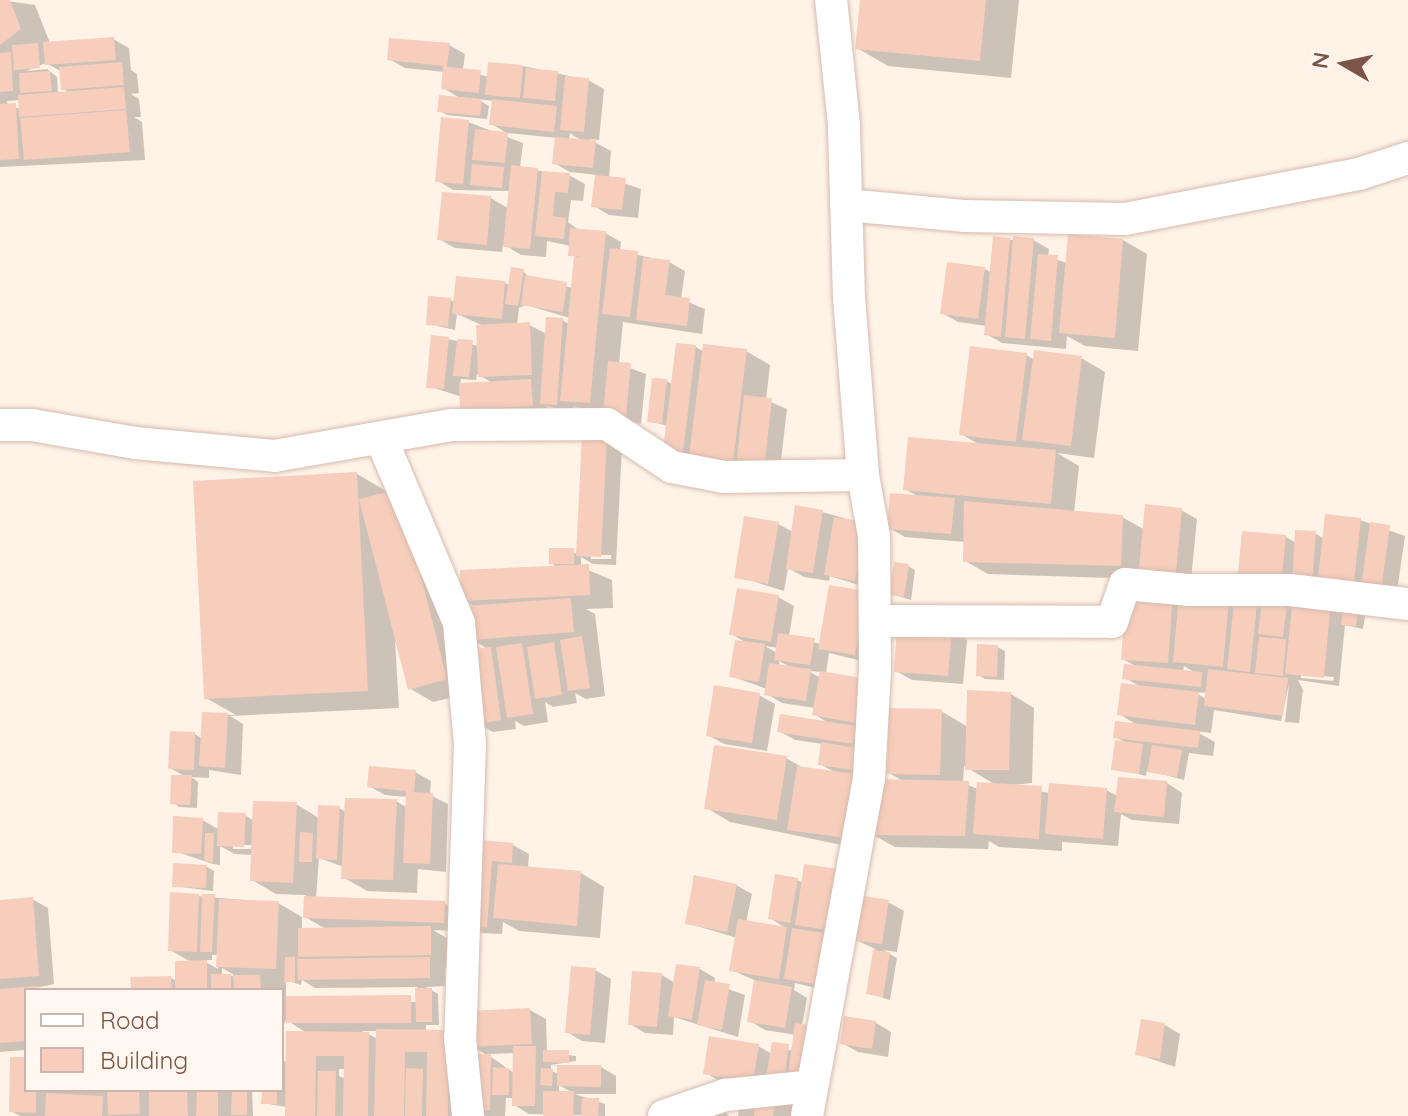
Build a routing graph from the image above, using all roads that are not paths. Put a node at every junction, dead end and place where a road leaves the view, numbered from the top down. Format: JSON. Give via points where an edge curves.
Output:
{"nodes":[{"id":1,"x":831,"y":0,"type":"edge"},
{"id":2,"x":1408,"y":158,"type":"edge"},
{"id":3,"x":846,"y":205,"type":"junction"},
{"id":4,"x":0,"y":425,"type":"edge"},
{"id":5,"x":381,"y":438,"type":"junction"},
{"id":6,"x":863,"y":475,"type":"junction"},
{"id":7,"x":1408,"y":604,"type":"edge"},
{"id":8,"x":876,"y":621,"type":"junction"},
{"id":9,"x":809,"y":1101,"type":"edge"},
{"id":10,"x":468,"y":1116,"type":"edge"},
{"id":11,"x":664,"y":1116,"type":"edge"}],
"edges":[{"from":1,"to":3,"type":"street"},
{"from":2,"to":3,"type":"street","via":[[1359,174],[1125,219],[965,216]]},
{"from":3,"to":6,"type":"street"},
{"from":4,"to":5,"type":"street","via":[[274,456]]},
{"from":5,"to":6,"type":"street","via":[[452,425],[607,424],[672,467],[724,477]]},
{"from":5,"to":10,"type":"street","via":[[459,623],[470,744],[460,1038]]},
{"from":6,"to":8,"type":"street","via":[[874,536]]},
{"from":7,"to":8,"type":"street","via":[[1290,590],[1125,584],[1112,622]]},
{"from":8,"to":9,"type":"street","via":[[869,778]]},
{"from":9,"to":11,"type":"street","via":[[725,1095]]}]}
